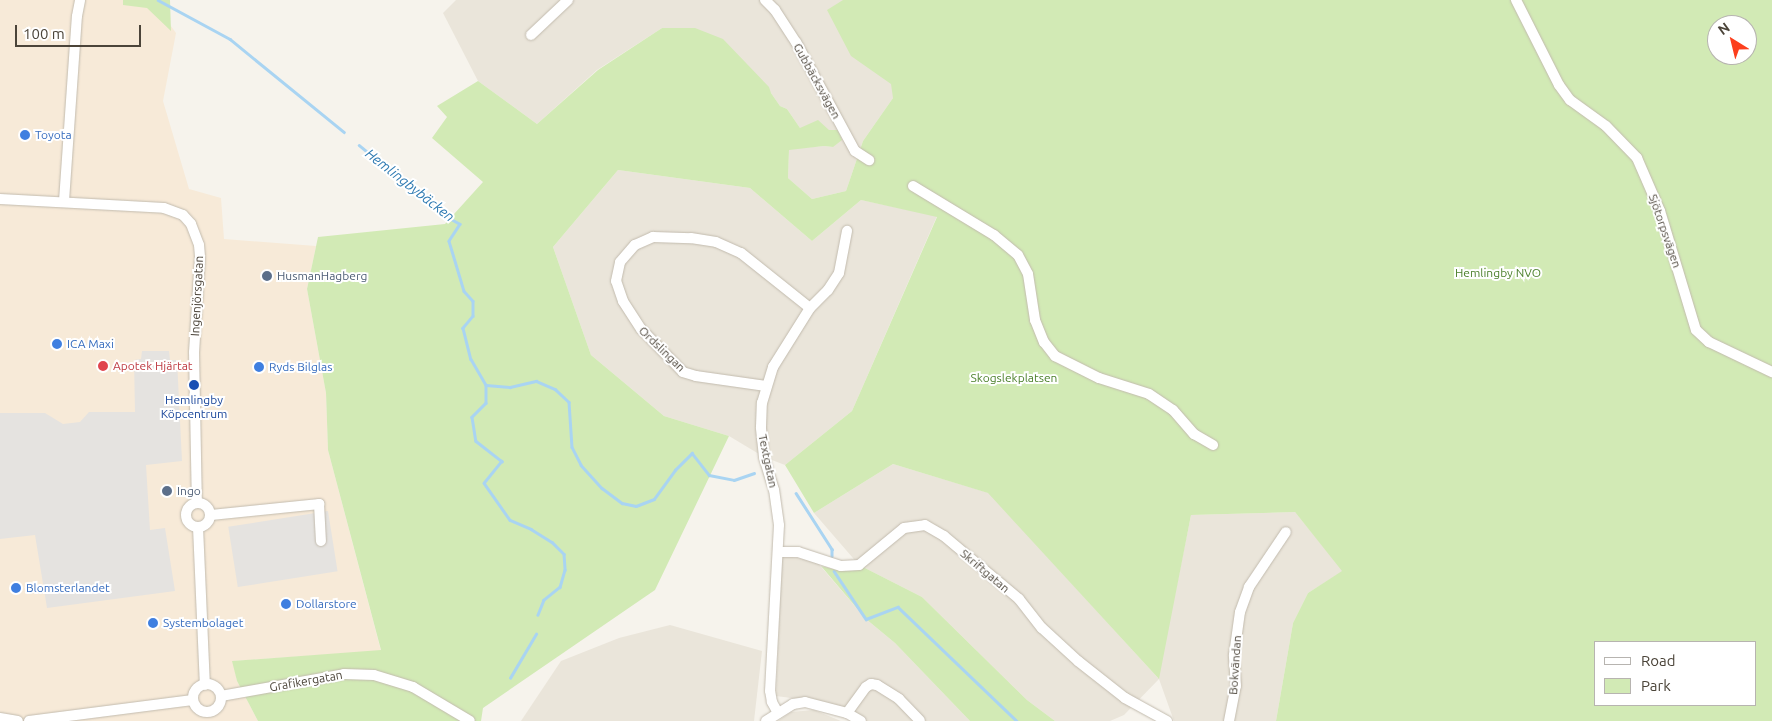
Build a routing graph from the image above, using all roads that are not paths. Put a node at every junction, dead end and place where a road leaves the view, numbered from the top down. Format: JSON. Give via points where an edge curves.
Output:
{"nodes":[{"id":1,"x":80,"y":0,"type":"edge"},
{"id":2,"x":568,"y":0,"type":"edge"},
{"id":3,"x":765,"y":0,"type":"edge"},
{"id":4,"x":1516,"y":0,"type":"edge"},
{"id":5,"x":531,"y":35,"type":"dead end"},
{"id":6,"x":869,"y":160,"type":"dead end"},
{"id":7,"x":913,"y":186,"type":"dead end"},
{"id":8,"x":0,"y":199,"type":"edge"},
{"id":9,"x":64,"y":201,"type":"junction"},
{"id":10,"x":846,"y":231,"type":"dead end"},
{"id":11,"x":810,"y":308,"type":"junction"},
{"id":12,"x":1772,"y":372,"type":"edge"},
{"id":13,"x":766,"y":386,"type":"junction"},
{"id":14,"x":1213,"y":445,"type":"dead end"},
{"id":15,"x":197,"y":503,"type":"junction"},
{"id":16,"x":210,"y":515,"type":"junction"},
{"id":17,"x":198,"y":528,"type":"junction"},
{"id":18,"x":1286,"y":532,"type":"dead end"},
{"id":19,"x":321,"y":541,"type":"dead end"},
{"id":20,"x":778,"y":552,"type":"junction"},
{"id":21,"x":205,"y":685,"type":"junction"},
{"id":22,"x":221,"y":696,"type":"junction"},
{"id":23,"x":193,"y":700,"type":"junction"},
{"id":24,"x":778,"y":713,"type":"junction"},
{"id":25,"x":847,"y":713,"type":"junction"},
{"id":26,"x":210,"y":716,"type":"edge"},
{"id":27,"x":0,"y":718,"type":"edge"},
{"id":28,"x":18,"y":721,"type":"edge"},
{"id":29,"x":29,"y":721,"type":"edge"},
{"id":30,"x":470,"y":721,"type":"edge"},
{"id":31,"x":766,"y":721,"type":"edge"},
{"id":32,"x":861,"y":721,"type":"edge"},
{"id":33,"x":920,"y":721,"type":"edge"},
{"id":34,"x":1168,"y":721,"type":"edge"},
{"id":35,"x":1229,"y":721,"type":"edge"}],
"edges":[{"from":1,"to":9,"type":"street"},
{"from":2,"to":5,"type":"street"},
{"from":3,"to":6,"type":"street","name":"Gubbäcksvägen","via":[[796,42],[854,152]]},
{"from":4,"to":12,"type":"street","name":"Sjötorpsvägen","via":[[1558,85],[1570,100],[1606,126],[1637,158],[1660,211],[1696,330],[1709,342]]},
{"from":7,"to":14,"type":"street","via":[[994,235],[1018,255],[1028,274],[1035,320],[1044,342],[1056,356],[1099,378],[1149,394],[1173,410],[1194,434]]},
{"from":8,"to":9,"type":"street","name":"Ingenjörsgatan"},
{"from":9,"to":15,"type":"street","name":"Ingenjörsgatan","via":[[173,210],[191,224],[196,235],[200,257],[194,352]]},
{"from":10,"to":11,"type":"street","name":"Textgatan","via":[[839,273]]},
{"from":11,"to":13,"type":"street","name":"Textgatan","via":[[773,367]]},
{"from":11,"to":13,"type":"street","name":"Ordslingan","via":[[742,253],[716,242],[653,237],[635,245],[620,262],[616,281],[623,302],[641,329],[683,372]]},
{"from":13,"to":20,"type":"street","name":"Textgatan","via":[[761,427],[779,525]]},
{"from":15,"to":16,"type":"street","via":[[208,507]]},
{"from":15,"to":17,"type":"street","name":"Ingenjörsgatan","via":[[190,506],[186,516],[188,523]]},
{"from":16,"to":17,"type":"street","via":[[205,525]]},
{"from":16,"to":19,"type":"street","via":[[319,504]]},
{"from":17,"to":21,"type":"street","name":"Ingenjörsgatan"},
{"from":18,"to":35,"type":"street","name":"Bokvändan","via":[[1249,586],[1240,612],[1234,655],[1236,686]]},
{"from":20,"to":24,"type":"street","name":"Textgatan","via":[[770,691]]},
{"from":20,"to":34,"type":"street","name":"Skriftgatan","via":[[798,552],[841,566],[859,565],[904,528],[925,525],[944,536],[1019,599],[1042,628],[1078,661],[1125,698]]},
{"from":21,"to":22,"type":"street","via":[[216,688]]},
{"from":21,"to":23,"type":"street","via":[[195,691]]},
{"from":22,"to":26,"type":"street","via":[[219,706]]},
{"from":22,"to":30,"type":"street","name":"Grafikergatan","via":[[344,674],[374,675],[413,687]]},
{"from":23,"to":26,"type":"street","via":[[198,709]]},
{"from":23,"to":29,"type":"street"},
{"from":24,"to":25,"type":"street","via":[[793,704],[805,702]]},
{"from":24,"to":31,"type":"street"},
{"from":25,"to":32,"type":"street"},
{"from":25,"to":33,"type":"street","via":[[871,684],[899,699]]},
{"from":27,"to":28,"type":"street"}]}
